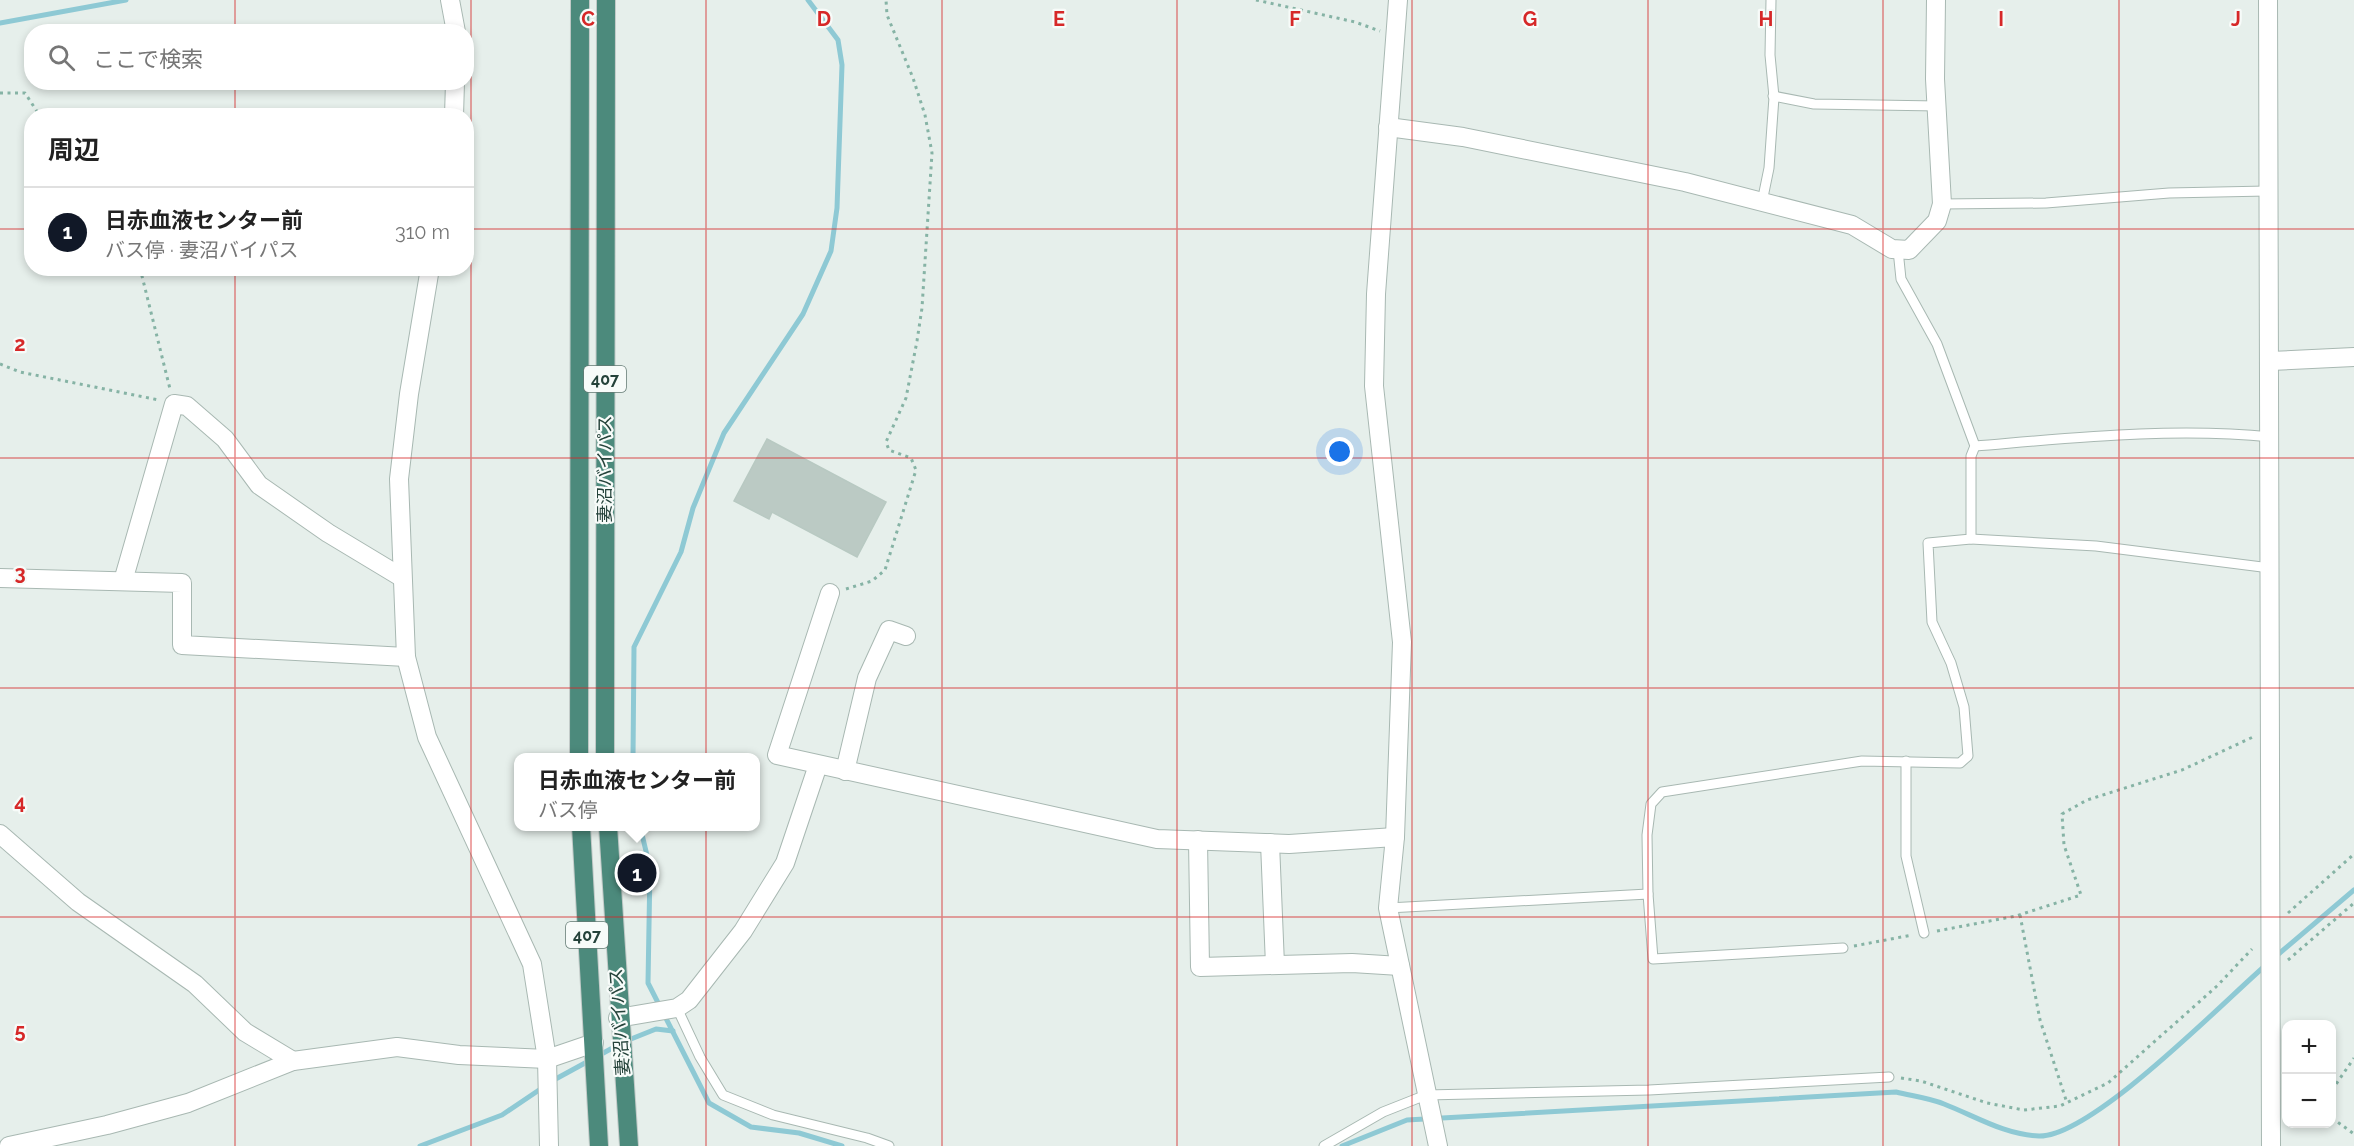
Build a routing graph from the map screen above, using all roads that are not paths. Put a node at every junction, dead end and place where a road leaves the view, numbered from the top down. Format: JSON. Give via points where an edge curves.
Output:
{"nodes":[{"id":1,"x":450,"y":0,"type":"edge"},
{"id":2,"x":580,"y":0,"type":"edge"},
{"id":3,"x":606,"y":0,"type":"edge"},
{"id":4,"x":1398,"y":0,"type":"edge"},
{"id":5,"x":1771,"y":0,"type":"edge"},
{"id":6,"x":1936,"y":0,"type":"edge"},
{"id":7,"x":2268,"y":0,"type":"edge"},
{"id":8,"x":454,"y":24,"type":"edge"},
{"id":9,"x":455,"y":90,"type":"edge"},
{"id":10,"x":1773,"y":96,"type":"junction"},
{"id":11,"x":1938,"y":106,"type":"junction"},
{"id":12,"x":454,"y":108,"type":"edge"},
{"id":13,"x":1388,"y":127,"type":"junction"},
{"id":14,"x":2267,"y":191,"type":"junction"},
{"id":15,"x":1762,"y":202,"type":"junction"},
{"id":16,"x":1942,"y":204,"type":"junction"},
{"id":17,"x":1898,"y":250,"type":"junction"},
{"id":18,"x":429,"y":276,"type":"edge"},
{"id":19,"x":2354,"y":357,"type":"edge"},
{"id":20,"x":2270,"y":361,"type":"junction"},
{"id":21,"x":2271,"y":437,"type":"junction"},
{"id":22,"x":1975,"y":446,"type":"junction"},
{"id":23,"x":1971,"y":539,"type":"junction"},
{"id":24,"x":2271,"y":568,"type":"junction"},
{"id":25,"x":401,"y":577,"type":"junction"},
{"id":26,"x":0,"y":578,"type":"edge"},
{"id":27,"x":123,"y":581,"type":"junction"},
{"id":28,"x":830,"y":593,"type":"road end"},
{"id":29,"x":906,"y":636,"type":"dead end"},
{"id":30,"x":406,"y":657,"type":"junction"},
{"id":31,"x":579,"y":753,"type":"edge"},
{"id":32,"x":605,"y":753,"type":"edge"},
{"id":33,"x":1906,"y":761,"type":"junction"},
{"id":34,"x":818,"y":765,"type":"junction"},
{"id":35,"x":845,"y":771,"type":"junction"},
{"id":36,"x":581,"y":831,"type":"edge"},
{"id":37,"x":608,"y":831,"type":"edge"},
{"id":38,"x":0,"y":834,"type":"edge"},
{"id":39,"x":1395,"y":837,"type":"junction"},
{"id":40,"x":1198,"y":840,"type":"junction"},
{"id":41,"x":1270,"y":843,"type":"junction"},
{"id":42,"x":1647,"y":894,"type":"junction"},
{"id":43,"x":1388,"y":908,"type":"junction"},
{"id":44,"x":1924,"y":933,"type":"road end"},
{"id":45,"x":1843,"y":948,"type":"road end"},
{"id":46,"x":1275,"y":965,"type":"junction"},
{"id":47,"x":1400,"y":966,"type":"junction"},
{"id":48,"x":676,"y":1008,"type":"junction"},
{"id":49,"x":619,"y":1024,"type":"junction"},
{"id":50,"x":594,"y":1044,"type":"junction"},
{"id":51,"x":293,"y":1061,"type":"junction"},
{"id":52,"x":547,"y":1065,"type":"junction"},
{"id":53,"x":1889,"y":1077,"type":"road end"},
{"id":54,"x":1426,"y":1095,"type":"junction"},
{"id":55,"x":9,"y":1146,"type":"edge"},
{"id":56,"x":549,"y":1146,"type":"edge"},
{"id":57,"x":599,"y":1146,"type":"edge"},
{"id":58,"x":629,"y":1146,"type":"edge"},
{"id":59,"x":890,"y":1146,"type":"edge"},
{"id":60,"x":1324,"y":1146,"type":"edge"},
{"id":61,"x":1438,"y":1146,"type":"edge"},
{"id":62,"x":2271,"y":1146,"type":"edge"}],
"edges":[{"from":1,"to":8,"type":"street"},
{"from":2,"to":31,"type":"highway","name":"妻沼バイパス","number":"407"},
{"from":3,"to":32,"type":"highway","name":"妻沼バイパス","number":"407"},
{"from":4,"to":13,"type":"street"},
{"from":5,"to":10,"type":"lane"},
{"from":6,"to":11,"type":"street"},
{"from":7,"to":14,"type":"street"},
{"from":9,"to":12,"type":"street"},
{"from":10,"to":11,"type":"lane","via":[[1825,105]]},
{"from":10,"to":15,"type":"lane","via":[[1769,168]]},
{"from":11,"to":16,"type":"street"},
{"from":13,"to":15,"type":"street","via":[[1486,142],[1685,182]]},
{"from":13,"to":39,"type":"street","via":[[1374,386],[1402,642]]},
{"from":14,"to":16,"type":"lane","via":[[2169,193],[2046,203]]},
{"from":14,"to":20,"type":"street"},
{"from":15,"to":17,"type":"street","via":[[1852,225]]},
{"from":16,"to":17,"type":"street","via":[[1937,221],[1909,250]]},
{"from":17,"to":22,"type":"lane","via":[[1901,279],[1937,344]]},
{"from":18,"to":25,"type":"street","via":[[399,479]]},
{"from":19,"to":20,"type":"street"},
{"from":20,"to":21,"type":"street"},
{"from":21,"to":22,"type":"lane","via":[[2217,433]]},
{"from":21,"to":24,"type":"street"},
{"from":22,"to":23,"type":"lane","via":[[1971,456]]},
{"from":23,"to":24,"type":"lane","via":[[2096,546]]},
{"from":23,"to":33,"type":"lane","via":[[1928,543],[1932,622],[1951,663],[1964,707],[1968,756],[1960,763]]},
{"from":24,"to":62,"type":"street"},
{"from":25,"to":27,"type":"street","via":[[259,485],[225,439],[187,406],[174,404]]},
{"from":25,"to":30,"type":"street"},
{"from":26,"to":27,"type":"street"},
{"from":27,"to":30,"type":"street","via":[[182,583],[182,645]]},
{"from":28,"to":34,"type":"street","via":[[777,755]]},
{"from":29,"to":35,"type":"street","via":[[889,630],[880,649],[867,678]]},
{"from":30,"to":52,"type":"street","via":[[427,737],[531,964]]},
{"from":33,"to":42,"type":"lane","via":[[1862,761],[1662,792],[1651,804]]},
{"from":33,"to":44,"type":"lane","via":[[1906,856]]},
{"from":34,"to":35,"type":"street"},
{"from":34,"to":48,"type":"street","via":[[785,863],[743,931],[689,1000]]},
{"from":35,"to":40,"type":"street","via":[[1157,839]]},
{"from":36,"to":50,"type":"highway","name":"妻沼バイパス","number":"407"},
{"from":37,"to":49,"type":"highway","name":"妻沼バイパス","number":"407"},
{"from":38,"to":51,"type":"street","via":[[78,902],[195,984],[245,1032]]},
{"from":39,"to":41,"type":"street"},
{"from":39,"to":43,"type":"street"},
{"from":40,"to":41,"type":"street"},
{"from":40,"to":46,"type":"street","via":[[1200,967]]},
{"from":41,"to":46,"type":"street"},
{"from":42,"to":43,"type":"lane"},
{"from":42,"to":45,"type":"lane","via":[[1653,959]]},
{"from":43,"to":47,"type":"street"},
{"from":46,"to":47,"type":"street"},
{"from":47,"to":54,"type":"street"},
{"from":48,"to":49,"type":"street","via":[[650,1012]]},
{"from":48,"to":59,"type":"lane","via":[[723,1095],[773,1115]]},
{"from":49,"to":58,"type":"highway","name":"妻沼バイパス","number":"407"},
{"from":50,"to":52,"type":"street"},
{"from":50,"to":57,"type":"highway","name":"妻沼バイパス","number":"407"},
{"from":51,"to":52,"type":"street","via":[[397,1047]]},
{"from":51,"to":55,"type":"street","via":[[188,1103]]},
{"from":52,"to":56,"type":"street"},
{"from":53,"to":54,"type":"lane","via":[[1649,1090]]},
{"from":54,"to":60,"type":"lane","via":[[1383,1112]]},
{"from":54,"to":61,"type":"street"}]}
